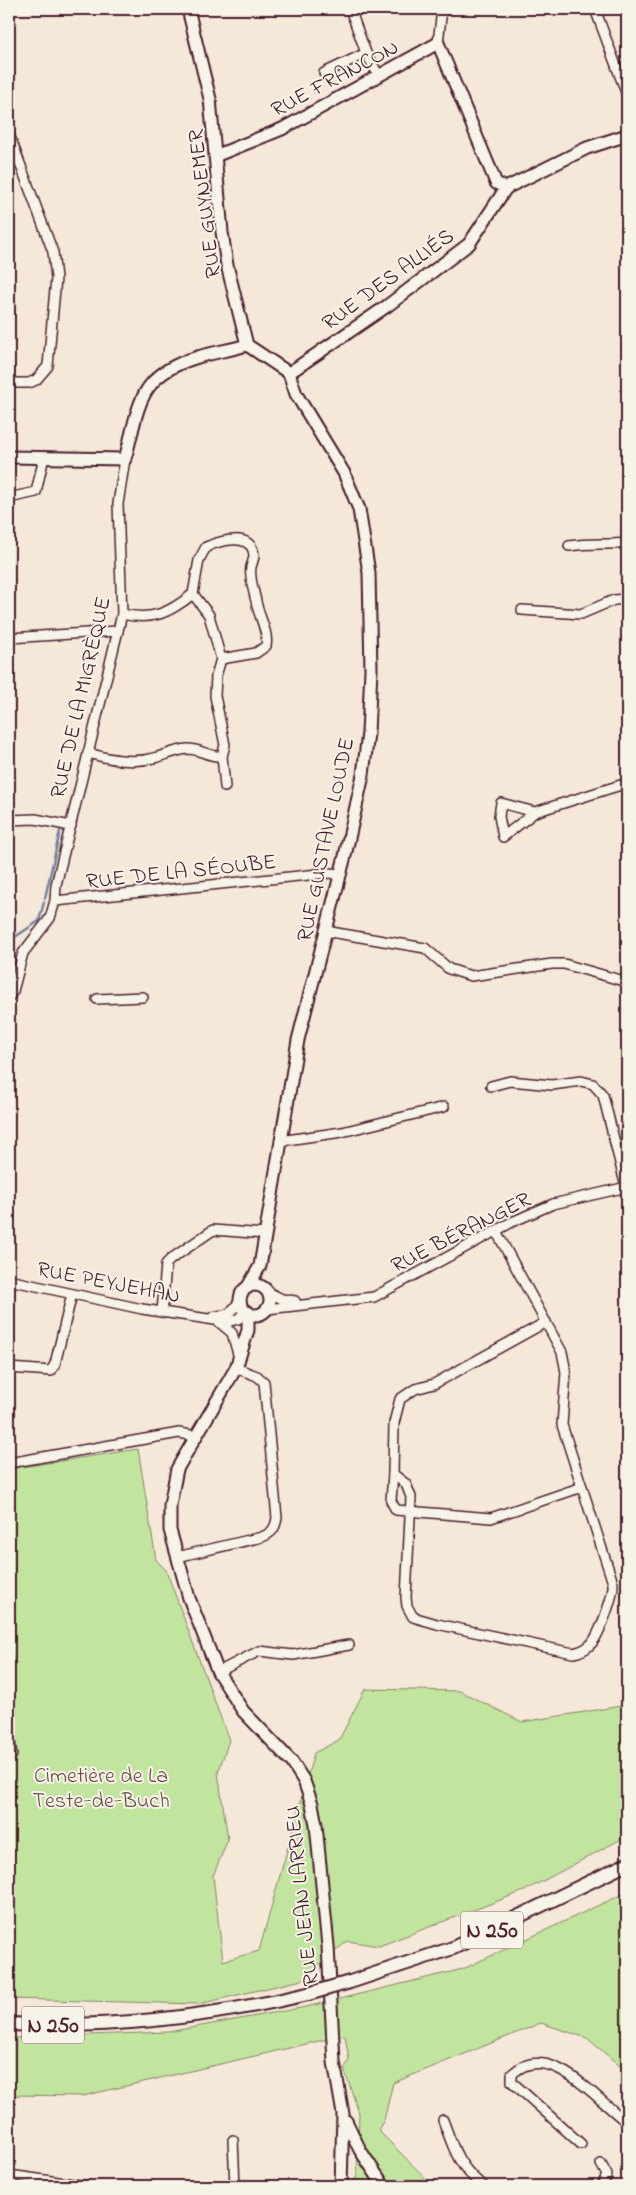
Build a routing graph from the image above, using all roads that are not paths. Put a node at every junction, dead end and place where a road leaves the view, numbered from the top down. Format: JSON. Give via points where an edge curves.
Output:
{"nodes":[{"id":1,"x":188,"y":9,"type":"edge"},
{"id":2,"x":350,"y":9,"type":"edge"},
{"id":3,"x":442,"y":9,"type":"edge"},
{"id":4,"x":595,"y":9,"type":"edge"},
{"id":5,"x":438,"y":43,"type":"junction"},
{"id":6,"x":366,"y":53,"type":"junction"},
{"id":7,"x":324,"y":73,"type":"dead end"},
{"id":8,"x":379,"y":76,"type":"junction"},
{"id":9,"x":627,"y":96,"type":"edge"},
{"id":10,"x":9,"y":134,"type":"edge"},
{"id":11,"x":627,"y":135,"type":"edge"},
{"id":12,"x":215,"y":156,"type":"junction"},
{"id":13,"x":506,"y":188,"type":"junction"},
{"id":14,"x":247,"y":345,"type":"junction"},
{"id":15,"x":289,"y":374,"type":"junction"},
{"id":16,"x":9,"y":383,"type":"edge"},
{"id":17,"x":9,"y":457,"type":"edge"},
{"id":18,"x":44,"y":457,"type":"junction"},
{"id":19,"x":125,"y":460,"type":"junction"},
{"id":20,"x":9,"y":498,"type":"edge"},
{"id":21,"x":627,"y":543,"type":"edge"},
{"id":22,"x":569,"y":546,"type":"dead end"},
{"id":23,"x":192,"y":594,"type":"junction"},
{"id":24,"x":627,"y":599,"type":"edge"},
{"id":25,"x":522,"y":610,"type":"dead end"},
{"id":26,"x":122,"y":614,"type":"junction"},
{"id":27,"x":118,"y":631,"type":"junction"},
{"id":28,"x":9,"y":638,"type":"edge"},
{"id":29,"x":221,"y":659,"type":"junction"},
{"id":30,"x":88,"y":753,"type":"junction"},
{"id":31,"x":222,"y":756,"type":"junction"},
{"id":32,"x":627,"y":783,"type":"edge"},
{"id":33,"x":225,"y":787,"type":"dead end"},
{"id":34,"x":535,"y":812,"type":"junction"},
{"id":35,"x":9,"y":820,"type":"edge"},
{"id":36,"x":70,"y":826,"type":"junction"},
{"id":37,"x":341,"y":874,"type":"junction"},
{"id":38,"x":55,"y":901,"type":"junction"},
{"id":39,"x":325,"y":931,"type":"junction"},
{"id":40,"x":627,"y":982,"type":"edge"},
{"id":41,"x":9,"y":997,"type":"edge"},
{"id":42,"x":143,"y":998,"type":"dead end"},
{"id":43,"x":97,"y":999,"type":"dead end"},
{"id":44,"x":491,"y":1086,"type":"dead end"},
{"id":45,"x":444,"y":1107,"type":"dead end"},
{"id":46,"x":280,"y":1142,"type":"junction"},
{"id":47,"x":627,"y":1187,"type":"edge"},
{"id":48,"x":496,"y":1231,"type":"junction"},
{"id":49,"x":265,"y":1234,"type":"junction"},
{"id":50,"x":260,"y":1266,"type":"junction"},
{"id":51,"x":9,"y":1280,"type":"edge"},
{"id":52,"x":247,"y":1288,"type":"junction"},
{"id":53,"x":267,"y":1291,"type":"junction"},
{"id":54,"x":72,"y":1294,"type":"junction"},
{"id":55,"x":241,"y":1300,"type":"junction"},
{"id":56,"x":310,"y":1304,"type":"junction"},
{"id":57,"x":266,"y":1310,"type":"junction"},
{"id":58,"x":162,"y":1312,"type":"junction"},
{"id":59,"x":247,"y":1312,"type":"junction"},
{"id":60,"x":203,"y":1318,"type":"junction"},
{"id":61,"x":546,"y":1322,"type":"junction"},
{"id":62,"x":248,"y":1330,"type":"junction"},
{"id":63,"x":238,"y":1363,"type":"junction"},
{"id":64,"x":9,"y":1368,"type":"edge"},
{"id":65,"x":196,"y":1436,"type":"junction"},
{"id":66,"x":9,"y":1463,"type":"edge"},
{"id":67,"x":392,"y":1474,"type":"junction"},
{"id":68,"x":582,"y":1487,"type":"junction"},
{"id":69,"x":410,"y":1513,"type":"junction"},
{"id":70,"x":177,"y":1557,"type":"junction"},
{"id":71,"x":349,"y":1645,"type":"dead end"},
{"id":72,"x":218,"y":1672,"type":"junction"},
{"id":73,"x":9,"y":1736,"type":"edge"},
{"id":74,"x":12,"y":1755,"type":"dead end"},
{"id":75,"x":627,"y":1864,"type":"edge"},
{"id":76,"x":9,"y":2024,"type":"edge"},
{"id":77,"x":343,"y":2114,"type":"junction"},
{"id":78,"x":443,"y":2120,"type":"dead end"},
{"id":79,"x":627,"y":2122,"type":"edge"},
{"id":80,"x":233,"y":2140,"type":"dead end"},
{"id":81,"x":580,"y":2144,"type":"dead end"},
{"id":82,"x":601,"y":2164,"type":"dead end"},
{"id":83,"x":9,"y":2175,"type":"edge"},
{"id":84,"x":87,"y":2186,"type":"edge"},
{"id":85,"x":235,"y":2186,"type":"edge"},
{"id":86,"x":341,"y":2186,"type":"edge"},
{"id":87,"x":384,"y":2186,"type":"edge"},
{"id":88,"x":483,"y":2186,"type":"edge"},
{"id":89,"x":602,"y":2186,"type":"edge"}],
"edges":[{"from":1,"to":12,"type":"street","name":"RUE GUYNEMER","via":[[210,98]]},
{"from":2,"to":6,"type":"street"},
{"from":3,"to":5,"type":"street"},
{"from":4,"to":9,"type":"street"},
{"from":5,"to":8,"type":"street","name":"RUE FRANCON"},
{"from":5,"to":13,"type":"street","via":[[496,183]]},
{"from":6,"to":7,"type":"street"},
{"from":6,"to":8,"type":"street"},
{"from":8,"to":12,"type":"street","name":"RUE FRANCON","via":[[282,129]]},
{"from":10,"to":16,"type":"street","via":[[53,252],[56,278],[48,366],[36,380]]},
{"from":11,"to":13,"type":"street","via":[[587,148]]},
{"from":12,"to":14,"type":"street","name":"RUE GUYNEMER","via":[[226,258]]},
{"from":13,"to":15,"type":"street","name":"RUE DES ALLIÉS","via":[[469,244]]},
{"from":14,"to":15,"type":"street"},
{"from":14,"to":19,"type":"street","name":"RUE DE LA MIGRÈQUE","via":[[196,357],[160,373],[150,383],[141,402]]},
{"from":15,"to":37,"type":"street","name":"RUE GUSTAVE LOUDE","via":[[296,394],[350,486],[362,524],[370,573],[368,733],[363,775]]},
{"from":17,"to":18,"type":"street"},
{"from":18,"to":19,"type":"street"},
{"from":18,"to":20,"type":"street","via":[[36,492]]},
{"from":19,"to":26,"type":"street","name":"RUE DE LA MIGRÈQUE","via":[[118,504]]},
{"from":21,"to":22,"type":"street","via":[[608,545],[595,542]]},
{"from":23,"to":26,"type":"street","via":[[169,611],[140,617]]},
{"from":23,"to":29,"type":"street","via":[[209,615]]},
{"from":23,"to":29,"type":"street","via":[[200,555],[206,547],[237,539],[249,544],[254,556],[251,568],[266,646],[256,653]]},
{"from":24,"to":25,"type":"street","via":[[614,600],[581,614]]},
{"from":26,"to":27,"type":"street","name":"RUE DE LA MIGRÈQUE"},
{"from":27,"to":28,"type":"street"},
{"from":27,"to":30,"type":"street","name":"RUE DE LA MIGRÈQUE"},
{"from":29,"to":31,"type":"street","via":[[215,696],[225,745]]},
{"from":30,"to":31,"type":"street","via":[[121,760],[154,758],[187,749]]},
{"from":30,"to":36,"type":"street","name":"RUE DE LA MIGRÈQUE"},
{"from":31,"to":33,"type":"street"},
{"from":32,"to":34,"type":"street"},
{"from":34,"to":34,"type":"street","via":[[501,803],[499,816],[503,837]]},
{"from":35,"to":36,"type":"street","via":[[35,819]]},
{"from":36,"to":38,"type":"street","name":"RUE DE LA MIGRÈQUE"},
{"from":37,"to":38,"type":"street","name":"RUE DE LA SÉOUBE","via":[[328,872]]},
{"from":37,"to":39,"type":"street","name":"RUE GUSTAVE LOUDE"},
{"from":38,"to":41,"type":"street","name":"RUE DE LA MIGRÈQUE","via":[[50,918],[23,953]]},
{"from":39,"to":40,"type":"street","via":[[425,948],[450,969],[471,976],[564,964]]},
{"from":39,"to":46,"type":"street","name":"RUE GUSTAVE LOUDE","via":[[298,1040]]},
{"from":42,"to":43,"type":"street"},
{"from":44,"to":47,"type":"street","via":[[510,1081],[552,1085],[581,1081],[593,1084],[603,1095]]},
{"from":45,"to":46,"type":"street","via":[[342,1132]]},
{"from":46,"to":49,"type":"street","name":"RUE GUSTAVE LOUDE"},
{"from":47,"to":48,"type":"street","name":"RUE BÉRANGER","via":[[552,1204]]},
{"from":48,"to":56,"type":"street","name":"RUE BÉRANGER","via":[[374,1297]]},
{"from":48,"to":61,"type":"street"},
{"from":49,"to":50,"type":"street","name":"RUE GUSTAVE LOUDE"},
{"from":49,"to":58,"type":"street","via":[[213,1230],[171,1259],[166,1264]]},
{"from":50,"to":52,"type":"street","name":"RUE GUSTAVE LOUDE"},
{"from":50,"to":53,"type":"street","name":"RUE GUSTAVE LOUDE"},
{"from":51,"to":54,"type":"street","name":"RUE PEYJEHAN"},
{"from":52,"to":53,"type":"street","via":[[256,1285]]},
{"from":52,"to":55,"type":"street"},
{"from":53,"to":56,"type":"street","name":"RUE BÉRANGER","via":[[282,1299]]},
{"from":53,"to":57,"type":"street","via":[[270,1302]]},
{"from":54,"to":58,"type":"street","name":"RUE PEYJEHAN"},
{"from":54,"to":64,"type":"street","via":[[52,1371]]},
{"from":55,"to":59,"type":"street"},
{"from":55,"to":60,"type":"street","name":"RUE PEYJEHAN","via":[[226,1315]]},
{"from":56,"to":57,"type":"street","name":"RUE BÉRANGER"},
{"from":57,"to":59,"type":"street","via":[[257,1314]]},
{"from":57,"to":62,"type":"street","name":"RUE JEAN LARRIEU"},
{"from":58,"to":60,"type":"street","name":"RUE PEYJEHAN"},
{"from":59,"to":60,"type":"street","name":"RUE PEYJEHAN","via":[[228,1322]]},
{"from":59,"to":62,"type":"street","name":"RUE JEAN LARRIEU"},
{"from":60,"to":63,"type":"street","name":"RUE PEYJEHAN","via":[[229,1328],[236,1342]]},
{"from":61,"to":67,"type":"street","via":[[434,1384],[414,1389],[400,1398],[394,1423]]},
{"from":61,"to":68,"type":"street","via":[[564,1361],[562,1425]]},
{"from":62,"to":63,"type":"street","name":"RUE JEAN LARRIEU"},
{"from":63,"to":65,"type":"street","name":"RUE JEAN LARRIEU"},
{"from":63,"to":70,"type":"street","via":[[264,1382],[276,1518],[274,1528],[262,1537]]},
{"from":65,"to":66,"type":"street","via":[[179,1433]]},
{"from":65,"to":70,"type":"street","name":"RUE JEAN LARRIEU","via":[[179,1465],[171,1495],[170,1524]]},
{"from":67,"to":69,"type":"street","via":[[410,1490]]},
{"from":67,"to":69,"type":"street","via":[[392,1506]]},
{"from":68,"to":69,"type":"street","via":[[491,1518]]},
{"from":68,"to":69,"type":"street","via":[[612,1576],[613,1588],[594,1640],[584,1650],[573,1653],[413,1617],[406,1598]]},
{"from":70,"to":72,"type":"street","name":"RUE JEAN LARRIEU","via":[[196,1620]]},
{"from":71,"to":72,"type":"street","via":[[293,1655],[258,1651]]},
{"from":72,"to":77,"type":"street","name":"RUE JEAN LARRIEU","via":[[243,1711],[292,1762],[304,1781],[312,1804],[328,1946],[334,2062]]},
{"from":73,"to":74,"type":"street"},
{"from":75,"to":76,"type":"main road","number":"N 250","bridge":true,"via":[[453,1948],[308,1994],[256,2006],[154,2021],[98,2025]]},
{"from":77,"to":86,"type":"street","name":"RUE JEAN LARRIEU"},
{"from":77,"to":87,"type":"street","via":[[360,2150]]},
{"from":78,"to":88,"type":"street","via":[[460,2163]]},
{"from":79,"to":81,"type":"street","via":[[564,2071],[538,2065],[515,2071],[512,2082]]},
{"from":80,"to":85,"type":"street"},
{"from":82,"to":89,"type":"street","via":[[607,2175]]},
{"from":83,"to":84,"type":"street"}]}
